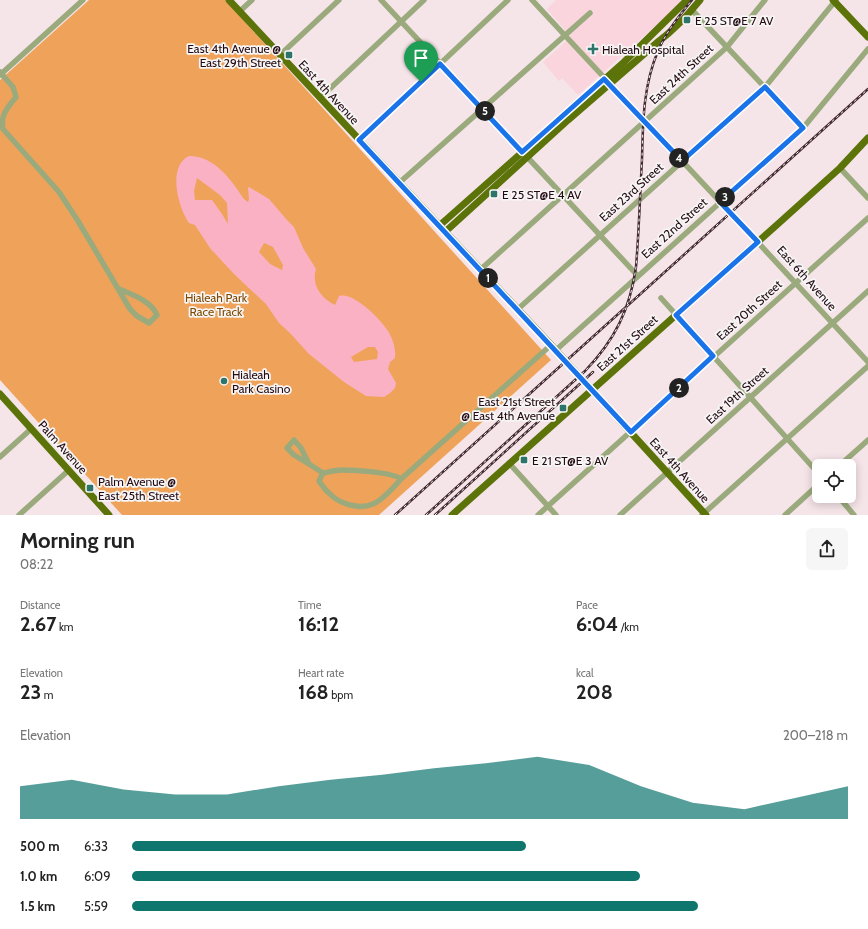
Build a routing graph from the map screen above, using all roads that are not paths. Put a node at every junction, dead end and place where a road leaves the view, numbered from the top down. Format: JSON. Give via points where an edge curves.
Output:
{"nodes":[{"id":1,"x":82,"y":0,"type":"edge"},
{"id":2,"x":229,"y":0,"type":"edge"},
{"id":3,"x":252,"y":0,"type":"edge"},
{"id":4,"x":339,"y":0,"type":"edge"},
{"id":5,"x":381,"y":0,"type":"edge"},
{"id":6,"x":424,"y":0,"type":"edge"},
{"id":7,"x":508,"y":0,"type":"edge"},
{"id":8,"x":532,"y":0,"type":"edge"},
{"id":9,"x":687,"y":0,"type":"edge"},
{"id":10,"x":700,"y":0,"type":"edge"},
{"id":11,"x":764,"y":0,"type":"edge"},
{"id":12,"x":835,"y":0,"type":"edge"},
{"id":13,"x":692,"y":10,"type":"junction"},
{"id":14,"x":239,"y":12,"type":"junction"},
{"id":15,"x":590,"y":13,"type":"dead end"},
{"id":16,"x":401,"y":22,"type":"junction"},
{"id":17,"x":566,"y":36,"type":"junction"},
{"id":18,"x":868,"y":37,"type":"edge"},
{"id":19,"x":727,"y":47,"type":"junction"},
{"id":20,"x":868,"y":49,"type":"edge"},
{"id":21,"x":280,"y":55,"type":"junction"},
{"id":22,"x":440,"y":64,"type":"junction"},
{"id":23,"x":0,"y":74,"type":"edge"},
{"id":24,"x":607,"y":81,"type":"junction"},
{"id":25,"x":765,"y":87,"type":"junction"},
{"id":26,"x":320,"y":98,"type":"junction"},
{"id":27,"x":483,"y":109,"type":"junction"},
{"id":28,"x":646,"y":122,"type":"junction"},
{"id":29,"x":803,"y":128,"type":"junction"},
{"id":30,"x":868,"y":138,"type":"edge"},
{"id":31,"x":359,"y":140,"type":"junction"},
{"id":32,"x":524,"y":155,"type":"junction"},
{"id":33,"x":682,"y":161,"type":"junction"},
{"id":34,"x":840,"y":168,"type":"junction"},
{"id":35,"x":399,"y":184,"type":"junction"},
{"id":36,"x":562,"y":195,"type":"junction"},
{"id":37,"x":868,"y":198,"type":"edge"},
{"id":38,"x":720,"y":202,"type":"junction"},
{"id":39,"x":868,"y":218,"type":"edge"},
{"id":40,"x":442,"y":229,"type":"junction"},
{"id":41,"x":600,"y":235,"type":"junction"},
{"id":42,"x":758,"y":242,"type":"junction"},
{"id":43,"x":480,"y":270,"type":"junction"},
{"id":44,"x":638,"y":276,"type":"junction"},
{"id":45,"x":796,"y":282,"type":"junction"},
{"id":46,"x":119,"y":289,"type":"junction"},
{"id":47,"x":868,"y":291,"type":"edge"},
{"id":48,"x":661,"y":298,"type":"dead end"},
{"id":49,"x":518,"y":309,"type":"junction"},
{"id":50,"x":676,"y":315,"type":"junction"},
{"id":51,"x":833,"y":324,"type":"junction"},
{"id":52,"x":554,"y":348,"type":"junction"},
{"id":53,"x":713,"y":356,"type":"junction"},
{"id":54,"x":868,"y":362,"type":"edge"},
{"id":55,"x":868,"y":366,"type":"edge"},
{"id":56,"x":592,"y":390,"type":"junction"},
{"id":57,"x":0,"y":394,"type":"edge"},
{"id":58,"x":750,"y":398,"type":"junction"},
{"id":59,"x":31,"y":429,"type":"junction"},
{"id":60,"x":631,"y":432,"type":"junction"},
{"id":61,"x":788,"y":439,"type":"junction"},
{"id":62,"x":868,"y":440,"type":"edge"},
{"id":63,"x":0,"y":458,"type":"edge"},
{"id":64,"x":847,"y":459,"type":"edge"},
{"id":65,"x":509,"y":463,"type":"junction"},
{"id":66,"x":309,"y":464,"type":"dead end"},
{"id":67,"x":812,"y":466,"type":"edge"},
{"id":68,"x":69,"y":470,"type":"junction"},
{"id":69,"x":667,"y":472,"type":"junction"},
{"id":70,"x":323,"y":473,"type":"junction"},
{"id":71,"x":401,"y":479,"type":"junction"},
{"id":72,"x":812,"y":490,"type":"edge"},
{"id":73,"x":844,"y":503,"type":"edge"},
{"id":74,"x":548,"y":506,"type":"junction"},
{"id":75,"x":105,"y":514,"type":"edge"},
{"id":76,"x":704,"y":514,"type":"edge"},
{"id":77,"x":19,"y":515,"type":"edge"},
{"id":78,"x":452,"y":515,"type":"edge"},
{"id":79,"x":538,"y":515,"type":"edge"},
{"id":80,"x":556,"y":515,"type":"edge"},
{"id":81,"x":620,"y":515,"type":"edge"},
{"id":82,"x":784,"y":515,"type":"edge"},
{"id":83,"x":854,"y":515,"type":"edge"}],
"edges":[{"from":1,"to":23,"type":"street"},
{"from":2,"to":14,"type":"main road","name":"East 4th Avenue"},
{"from":3,"to":14,"type":"street"},
{"from":4,"to":21,"type":"street"},
{"from":5,"to":16,"type":"street"},
{"from":6,"to":16,"type":"street"},
{"from":7,"to":22,"type":"street"},
{"from":8,"to":17,"type":"street","name":"East 6th Avenue"},
{"from":9,"to":24,"type":"main road"},
{"from":10,"to":13,"type":"main road"},
{"from":11,"to":19,"type":"street","name":"East 24th Street"},
{"from":12,"to":18,"type":"main road"},
{"from":12,"to":25,"type":"street","name":"East 23rd Street"},
{"from":13,"to":19,"type":"street"},
{"from":13,"to":24,"type":"main road","via":[[671,33]]},
{"from":14,"to":21,"type":"main road","name":"East 4th Avenue"},
{"from":15,"to":17,"type":"street"},
{"from":16,"to":22,"type":"street"},
{"from":16,"to":26,"type":"street"},
{"from":17,"to":24,"type":"street","name":"East 6th Avenue"},
{"from":17,"to":27,"type":"street"},
{"from":19,"to":25,"type":"street"},
{"from":19,"to":28,"type":"street","name":"East 24th Street"},
{"from":20,"to":29,"type":"street","name":"East 22nd Street"},
{"from":21,"to":26,"type":"main road","name":"East 4th Avenue"},
{"from":22,"to":27,"type":"street"},
{"from":22,"to":31,"type":"street"},
{"from":23,"to":46,"type":"street","via":[[13,87],[16,97],[3,116],[3,129],[59,192]]},
{"from":24,"to":28,"type":"street","name":"East 6th Avenue"},
{"from":24,"to":32,"type":"main road"},
{"from":25,"to":29,"type":"street"},
{"from":25,"to":33,"type":"street","name":"East 23rd Street"},
{"from":26,"to":31,"type":"main road","name":"East 4th Avenue"},
{"from":27,"to":32,"type":"street"},
{"from":27,"to":35,"type":"street"},
{"from":28,"to":33,"type":"street","name":"East 6th Avenue"},
{"from":28,"to":36,"type":"street","name":"East 24th Street"},
{"from":29,"to":38,"type":"street","name":"East 22nd Street"},
{"from":30,"to":34,"type":"main road","name":"East 21st Street"},
{"from":31,"to":35,"type":"main road","name":"East 4th Avenue"},
{"from":32,"to":36,"type":"street"},
{"from":32,"to":40,"type":"main road"},
{"from":33,"to":38,"type":"street","name":"East 6th Avenue"},
{"from":33,"to":41,"type":"street","name":"East 23rd Street"},
{"from":34,"to":37,"type":"street"},
{"from":34,"to":42,"type":"main road","name":"East 21st Street"},
{"from":35,"to":40,"type":"main road","name":"East 4th Avenue"},
{"from":36,"to":41,"type":"street"},
{"from":36,"to":43,"type":"street","name":"East 24th Street"},
{"from":38,"to":42,"type":"street","name":"East 6th Avenue"},
{"from":38,"to":44,"type":"street","name":"East 22nd Street"},
{"from":39,"to":45,"type":"street","name":"East 20th Street"},
{"from":40,"to":43,"type":"main road","name":"East 4th Avenue"},
{"from":41,"to":44,"type":"street"},
{"from":41,"to":49,"type":"street","name":"East 23rd Street"},
{"from":42,"to":45,"type":"street","name":"East 6th Avenue"},
{"from":42,"to":50,"type":"main road","name":"East 21st Street"},
{"from":43,"to":49,"type":"main road","name":"East 4th Avenue"},
{"from":44,"to":52,"type":"street","name":"East 22nd Street"},
{"from":45,"to":51,"type":"street","name":"East 6th Avenue"},
{"from":45,"to":53,"type":"street","name":"East 20th Street"},
{"from":46,"to":46,"type":"street","via":[[130,309],[138,316],[149,323],[157,315],[153,308]]},
{"from":47,"to":51,"type":"street","name":"East 19th Street"},
{"from":48,"to":50,"type":"street"},
{"from":49,"to":52,"type":"main road","name":"East 4th Avenue"},
{"from":50,"to":53,"type":"street"},
{"from":50,"to":56,"type":"main road","name":"East 21st Street"},
{"from":51,"to":54,"type":"street","name":"East 6th Avenue"},
{"from":51,"to":58,"type":"street","name":"East 19th Street"},
{"from":52,"to":56,"type":"main road","name":"East 4th Avenue"},
{"from":52,"to":71,"type":"street","name":"East 22nd Street"},
{"from":53,"to":58,"type":"street"},
{"from":53,"to":60,"type":"street","name":"East 20th Street"},
{"from":55,"to":61,"type":"street"},
{"from":56,"to":60,"type":"main road","name":"East 4th Avenue"},
{"from":56,"to":65,"type":"main road","name":"East 21st Street"},
{"from":57,"to":59,"type":"main road","name":"Palm Avenue"},
{"from":58,"to":61,"type":"street"},
{"from":58,"to":69,"type":"street","name":"East 19th Street"},
{"from":59,"to":63,"type":"street"},
{"from":59,"to":68,"type":"main road","name":"Palm Avenue"},
{"from":60,"to":69,"type":"main road","name":"East 4th Avenue"},
{"from":60,"to":74,"type":"street","name":"East 20th Street"},
{"from":61,"to":67,"type":"street"},
{"from":61,"to":76,"type":"street"},
{"from":62,"to":64,"type":"street"},
{"from":65,"to":74,"type":"street"},
{"from":65,"to":78,"type":"main road","name":"East 21st Street"},
{"from":66,"to":70,"type":"street"},
{"from":68,"to":75,"type":"main road","name":"Palm Avenue"},
{"from":68,"to":77,"type":"street"},
{"from":69,"to":76,"type":"main road","name":"East 4th Avenue"},
{"from":69,"to":81,"type":"street","name":"East 19th Street"},
{"from":70,"to":71,"type":"street","via":[[359,471],[397,476]]},
{"from":70,"to":71,"type":"street","name":"East 22nd Street","via":[[319,481],[329,494],[344,503],[357,506],[372,504],[388,493]]},
{"from":72,"to":82,"type":"street"},
{"from":73,"to":83,"type":"street"},
{"from":74,"to":79,"type":"street","name":"East 20th Street"},
{"from":74,"to":80,"type":"street"}]}
